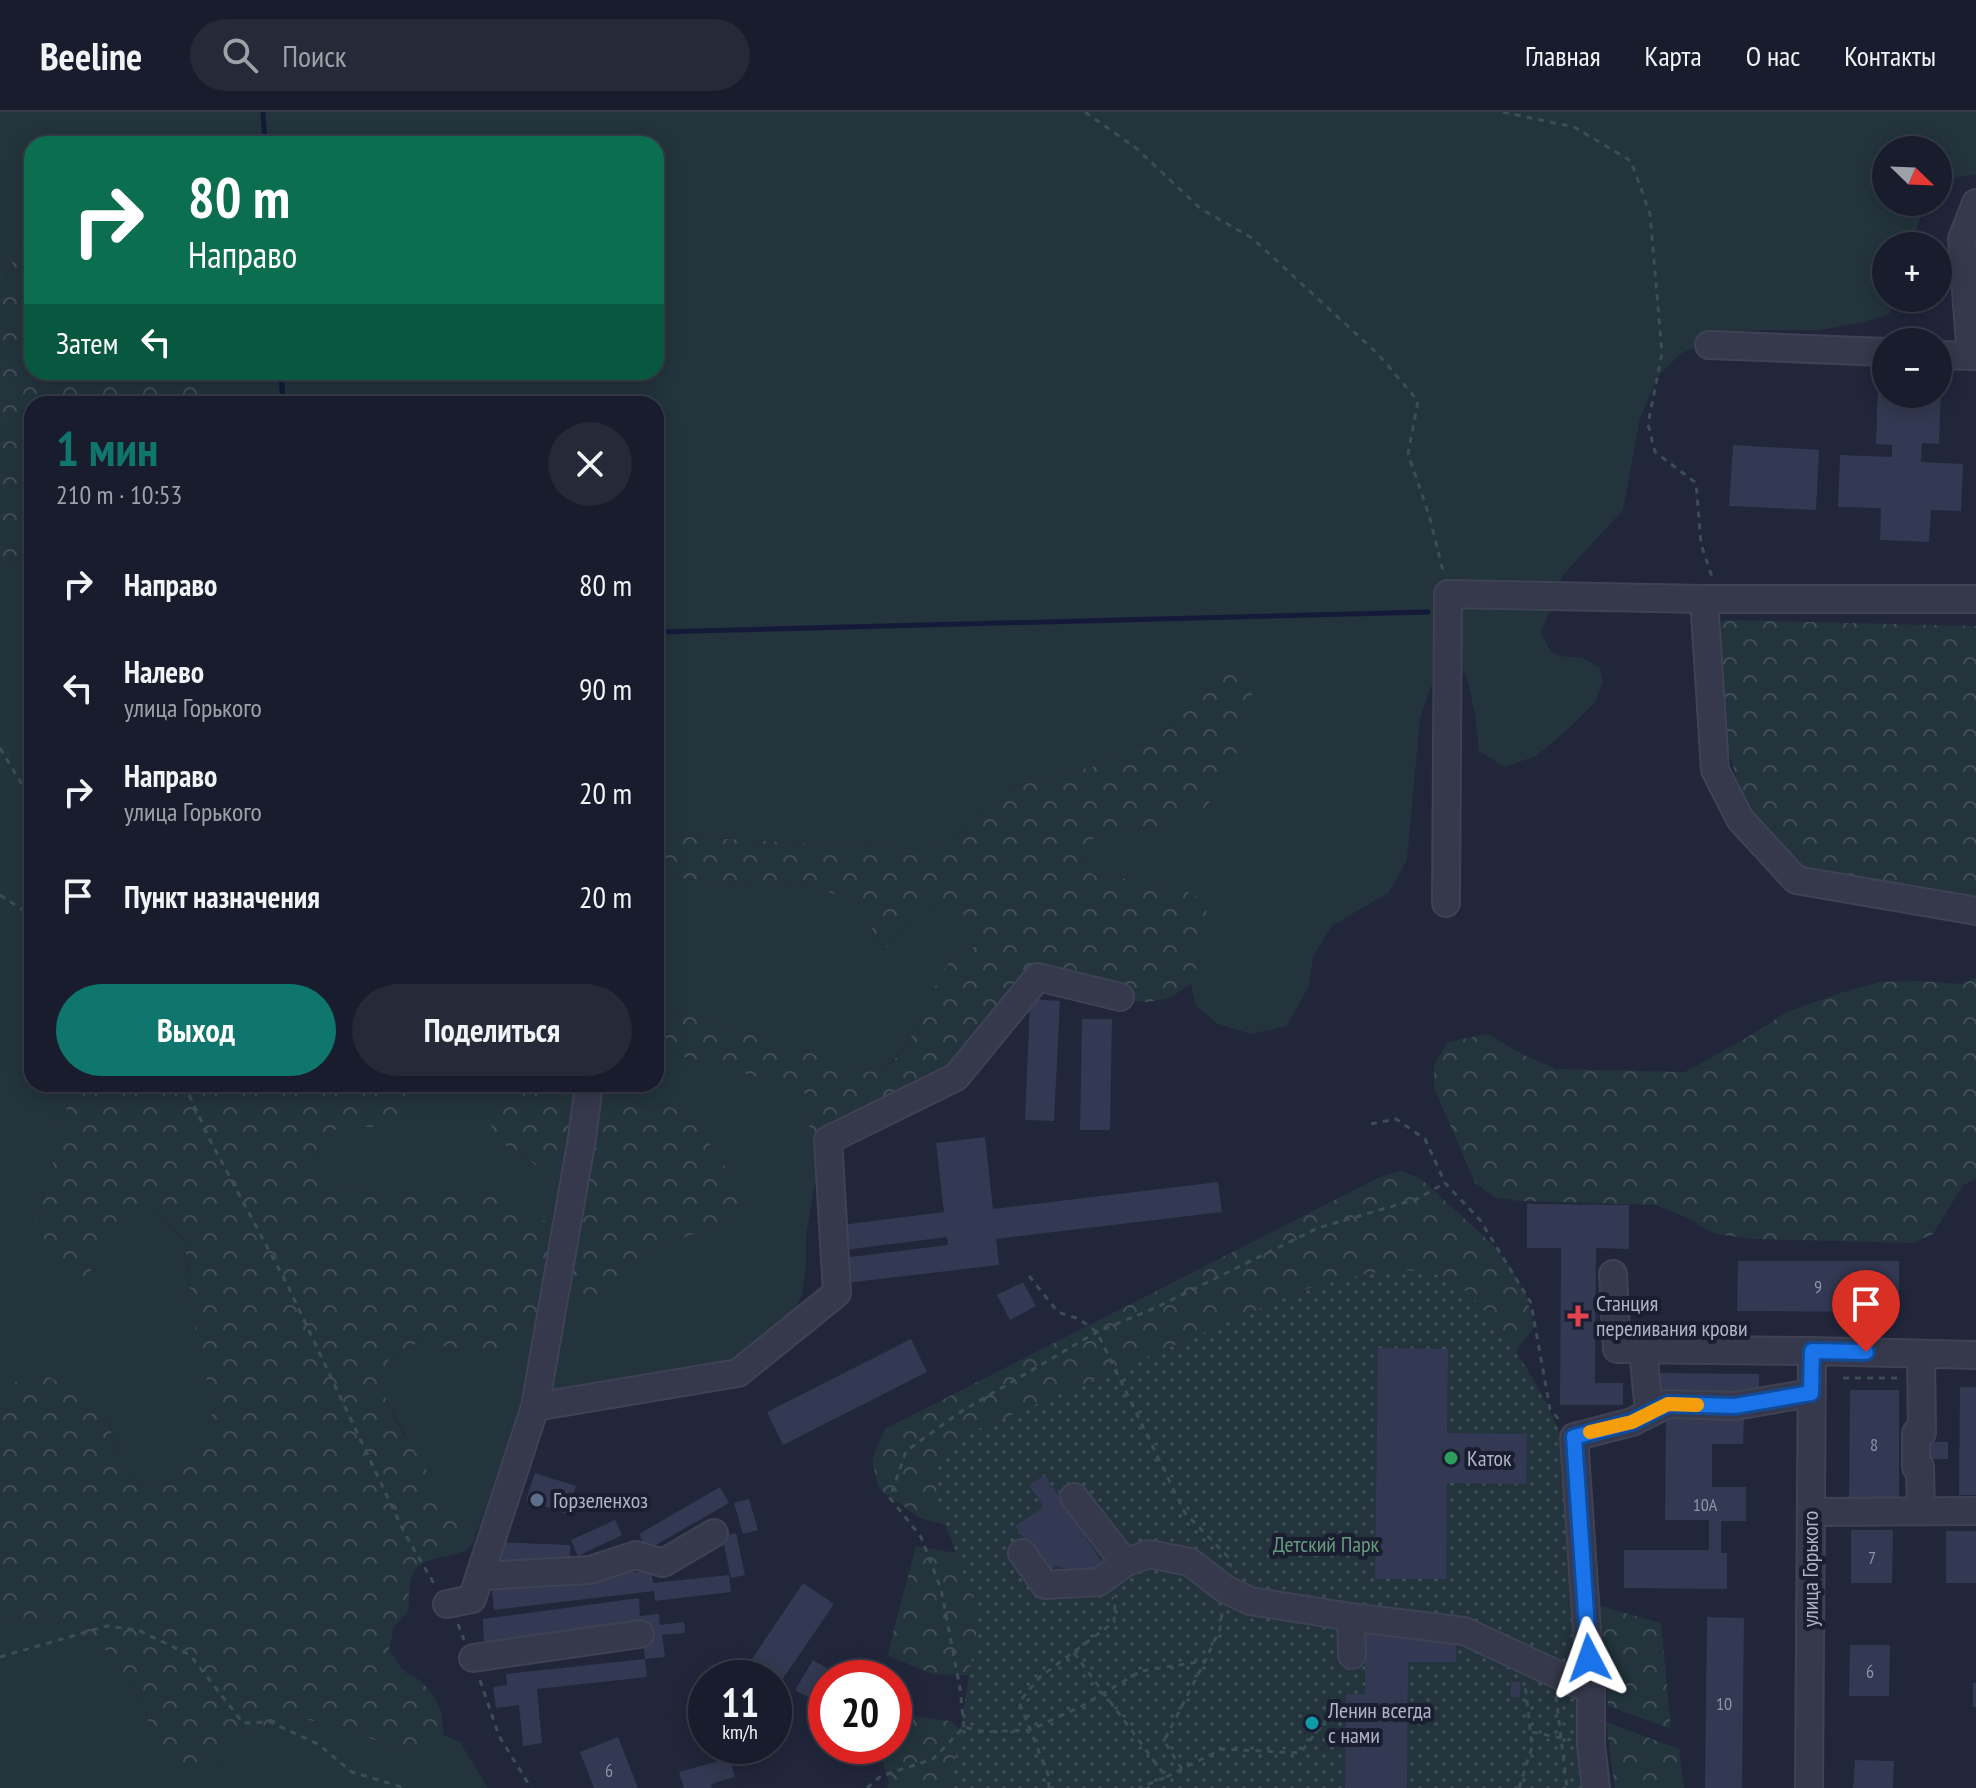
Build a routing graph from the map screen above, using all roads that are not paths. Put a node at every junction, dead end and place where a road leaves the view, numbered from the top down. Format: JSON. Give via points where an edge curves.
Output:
{"nodes":[{"id":1,"x":1976,"y":203,"type":"edge"},
{"id":2,"x":1709,"y":345,"type":"dead end"},
{"id":3,"x":1872,"y":351,"type":"edge"},
{"id":4,"x":1952,"y":355,"type":"edge"},
{"id":5,"x":1974,"y":356,"type":"edge"},
{"id":6,"x":1712,"y":599,"type":"junction"},
{"id":7,"x":1976,"y":599,"type":"edge"},
{"id":8,"x":1446,"y":903,"type":"dead end"},
{"id":9,"x":1976,"y":911,"type":"edge"},
{"id":10,"x":1120,"y":997,"type":"dead end"},
{"id":11,"x":588,"y":1092,"type":"edge"},
{"id":12,"x":1613,"y":1274,"type":"dead end"},
{"id":13,"x":1643,"y":1349,"type":"junction"},
{"id":14,"x":1812,"y":1351,"type":"junction"},
{"id":15,"x":1921,"y":1354,"type":"junction"},
{"id":16,"x":1976,"y":1355,"type":"edge"},
{"id":17,"x":1811,"y":1393,"type":"junction"},
{"id":18,"x":535,"y":1407,"type":"junction"},
{"id":19,"x":1649,"y":1413,"type":"junction"},
{"id":20,"x":1074,"y":1497,"type":"dead end"},
{"id":21,"x":1921,"y":1511,"type":"junction"},
{"id":22,"x":1976,"y":1511,"type":"edge"},
{"id":23,"x":1811,"y":1512,"type":"junction"},
{"id":24,"x":714,"y":1533,"type":"dead end"},
{"id":25,"x":1022,"y":1553,"type":"dead end"},
{"id":26,"x":1125,"y":1563,"type":"junction"},
{"id":27,"x":480,"y":1576,"type":"junction"},
{"id":28,"x":447,"y":1604,"type":"road end"},
{"id":29,"x":1351,"y":1617,"type":"junction"},
{"id":30,"x":640,"y":1634,"type":"dead end"},
{"id":31,"x":1352,"y":1655,"type":"dead end"},
{"id":32,"x":473,"y":1658,"type":"road end"},
{"id":33,"x":1591,"y":1690,"type":"junction"},
{"id":34,"x":1596,"y":1788,"type":"edge"},
{"id":35,"x":1809,"y":1788,"type":"edge"}],
"edges":[{"from":1,"to":5,"type":"street","via":[[1962,239]]},
{"from":2,"to":3,"type":"street"},
{"from":4,"to":5,"type":"street"},
{"from":6,"to":7,"type":"street"},
{"from":6,"to":8,"type":"street","via":[[1448,594]]},
{"from":6,"to":9,"type":"street","via":[[1715,770],[1740,819],[1796,880]]},
{"from":10,"to":18,"type":"street","via":[[1038,977],[956,1077],[828,1140],[837,1293],[738,1373]]},
{"from":11,"to":18,"type":"street"},
{"from":12,"to":13,"type":"street","via":[[1617,1349]]},
{"from":13,"to":14,"type":"street"},
{"from":13,"to":19,"type":"street"},
{"from":14,"to":15,"type":"street"},
{"from":14,"to":17,"type":"street","name":"улица Горького"},
{"from":15,"to":16,"type":"street"},
{"from":15,"to":21,"type":"street","via":[[1922,1433],[1916,1433]]},
{"from":17,"to":19,"type":"street","via":[[1735,1406],[1668,1404]]},
{"from":17,"to":23,"type":"street","name":"улица Горького"},
{"from":18,"to":27,"type":"street"},
{"from":19,"to":33,"type":"street","via":[[1574,1437]]},
{"from":20,"to":26,"type":"street"},
{"from":21,"to":22,"type":"street"},
{"from":21,"to":23,"type":"street"},
{"from":23,"to":35,"type":"street","name":"улица Горького"},
{"from":24,"to":27,"type":"street","via":[[663,1563],[636,1555],[590,1570]]},
{"from":25,"to":26,"type":"street","via":[[1045,1585],[1099,1582]]},
{"from":26,"to":29,"type":"street","via":[[1149,1554],[1190,1562],[1250,1601]]},
{"from":27,"to":28,"type":"street","via":[[472,1599]]},
{"from":29,"to":31,"type":"street"},
{"from":29,"to":33,"type":"street","via":[[1464,1631]]},
{"from":30,"to":32,"type":"street"},
{"from":33,"to":34,"type":"street"}]}
